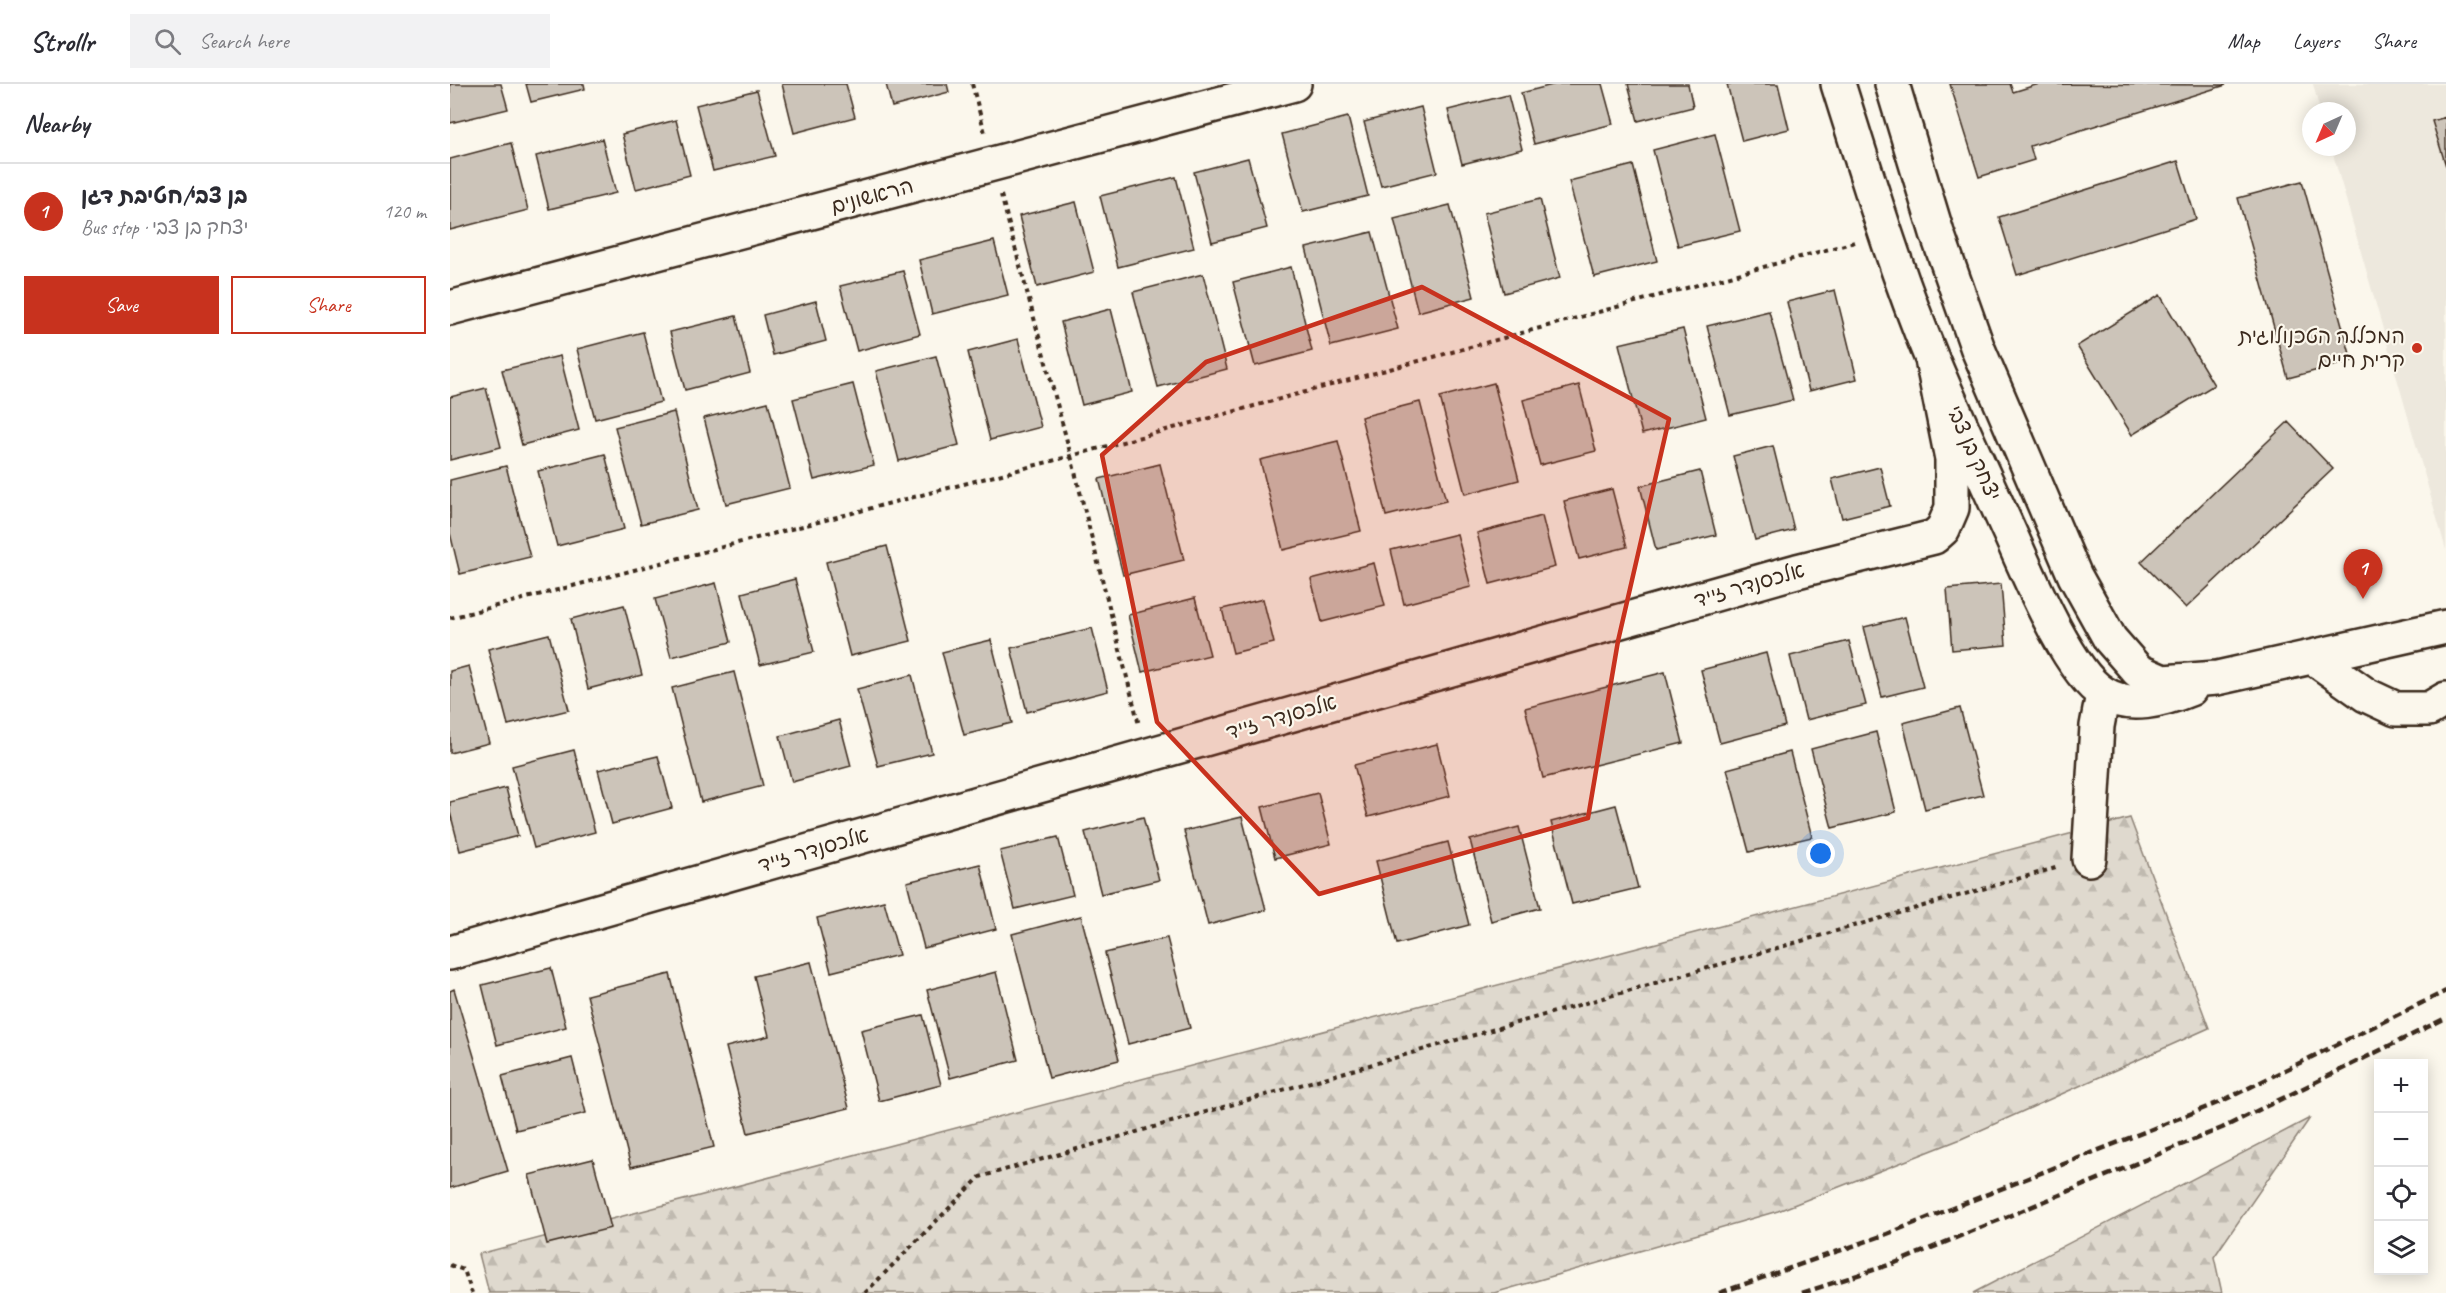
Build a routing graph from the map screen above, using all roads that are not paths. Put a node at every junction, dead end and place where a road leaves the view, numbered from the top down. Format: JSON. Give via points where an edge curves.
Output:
{"nodes":[{"id":1,"x":1294,"y":84,"type":"edge"},
{"id":2,"x":1838,"y":84,"type":"edge"},
{"id":3,"x":1892,"y":84,"type":"edge"},
{"id":4,"x":450,"y":308,"type":"edge"},
{"id":5,"x":1932,"y":359,"type":"junction"},
{"id":6,"x":2446,"y":627,"type":"edge"},
{"id":7,"x":2314,"y":658,"type":"junction"},
{"id":8,"x":2217,"y":678,"type":"junction"},
{"id":9,"x":2103,"y":694,"type":"junction"},
{"id":10,"x":2446,"y":699,"type":"edge"},
{"id":11,"x":2089,"y":859,"type":"road end"},
{"id":12,"x":450,"y":953,"type":"edge"}],
"edges":[{"from":1,"to":4,"type":"street","name":"הראשונים"},
{"from":2,"to":5,"type":"street","name":"יצחק בן צבי","via":[[1885,234]]},
{"from":3,"to":8,"type":"street","name":"יצחק בן צבי","via":[[1937,233],[1978,349],[2092,610],[2110,639],[2138,671],[2163,682]]},
{"from":5,"to":9,"type":"street","name":"יצחק בן צבי","via":[[2031,580],[2078,668]]},
{"from":5,"to":12,"type":"street","name":"אלכסנדר זייד","via":[[1952,459],[1952,508],[1934,537],[1797,571]]},
{"from":6,"to":7,"type":"street","name":"יצחק בן צבי"},
{"from":7,"to":8,"type":"street","name":"יצחק בן צבי"},
{"from":7,"to":10,"type":"street","via":[[2366,695],[2396,709],[2429,709]]},
{"from":8,"to":9,"type":"street","name":"יצחק בן צבי","via":[[2181,693],[2133,703]]},
{"from":9,"to":11,"type":"street","via":[[2097,726]]}]}
